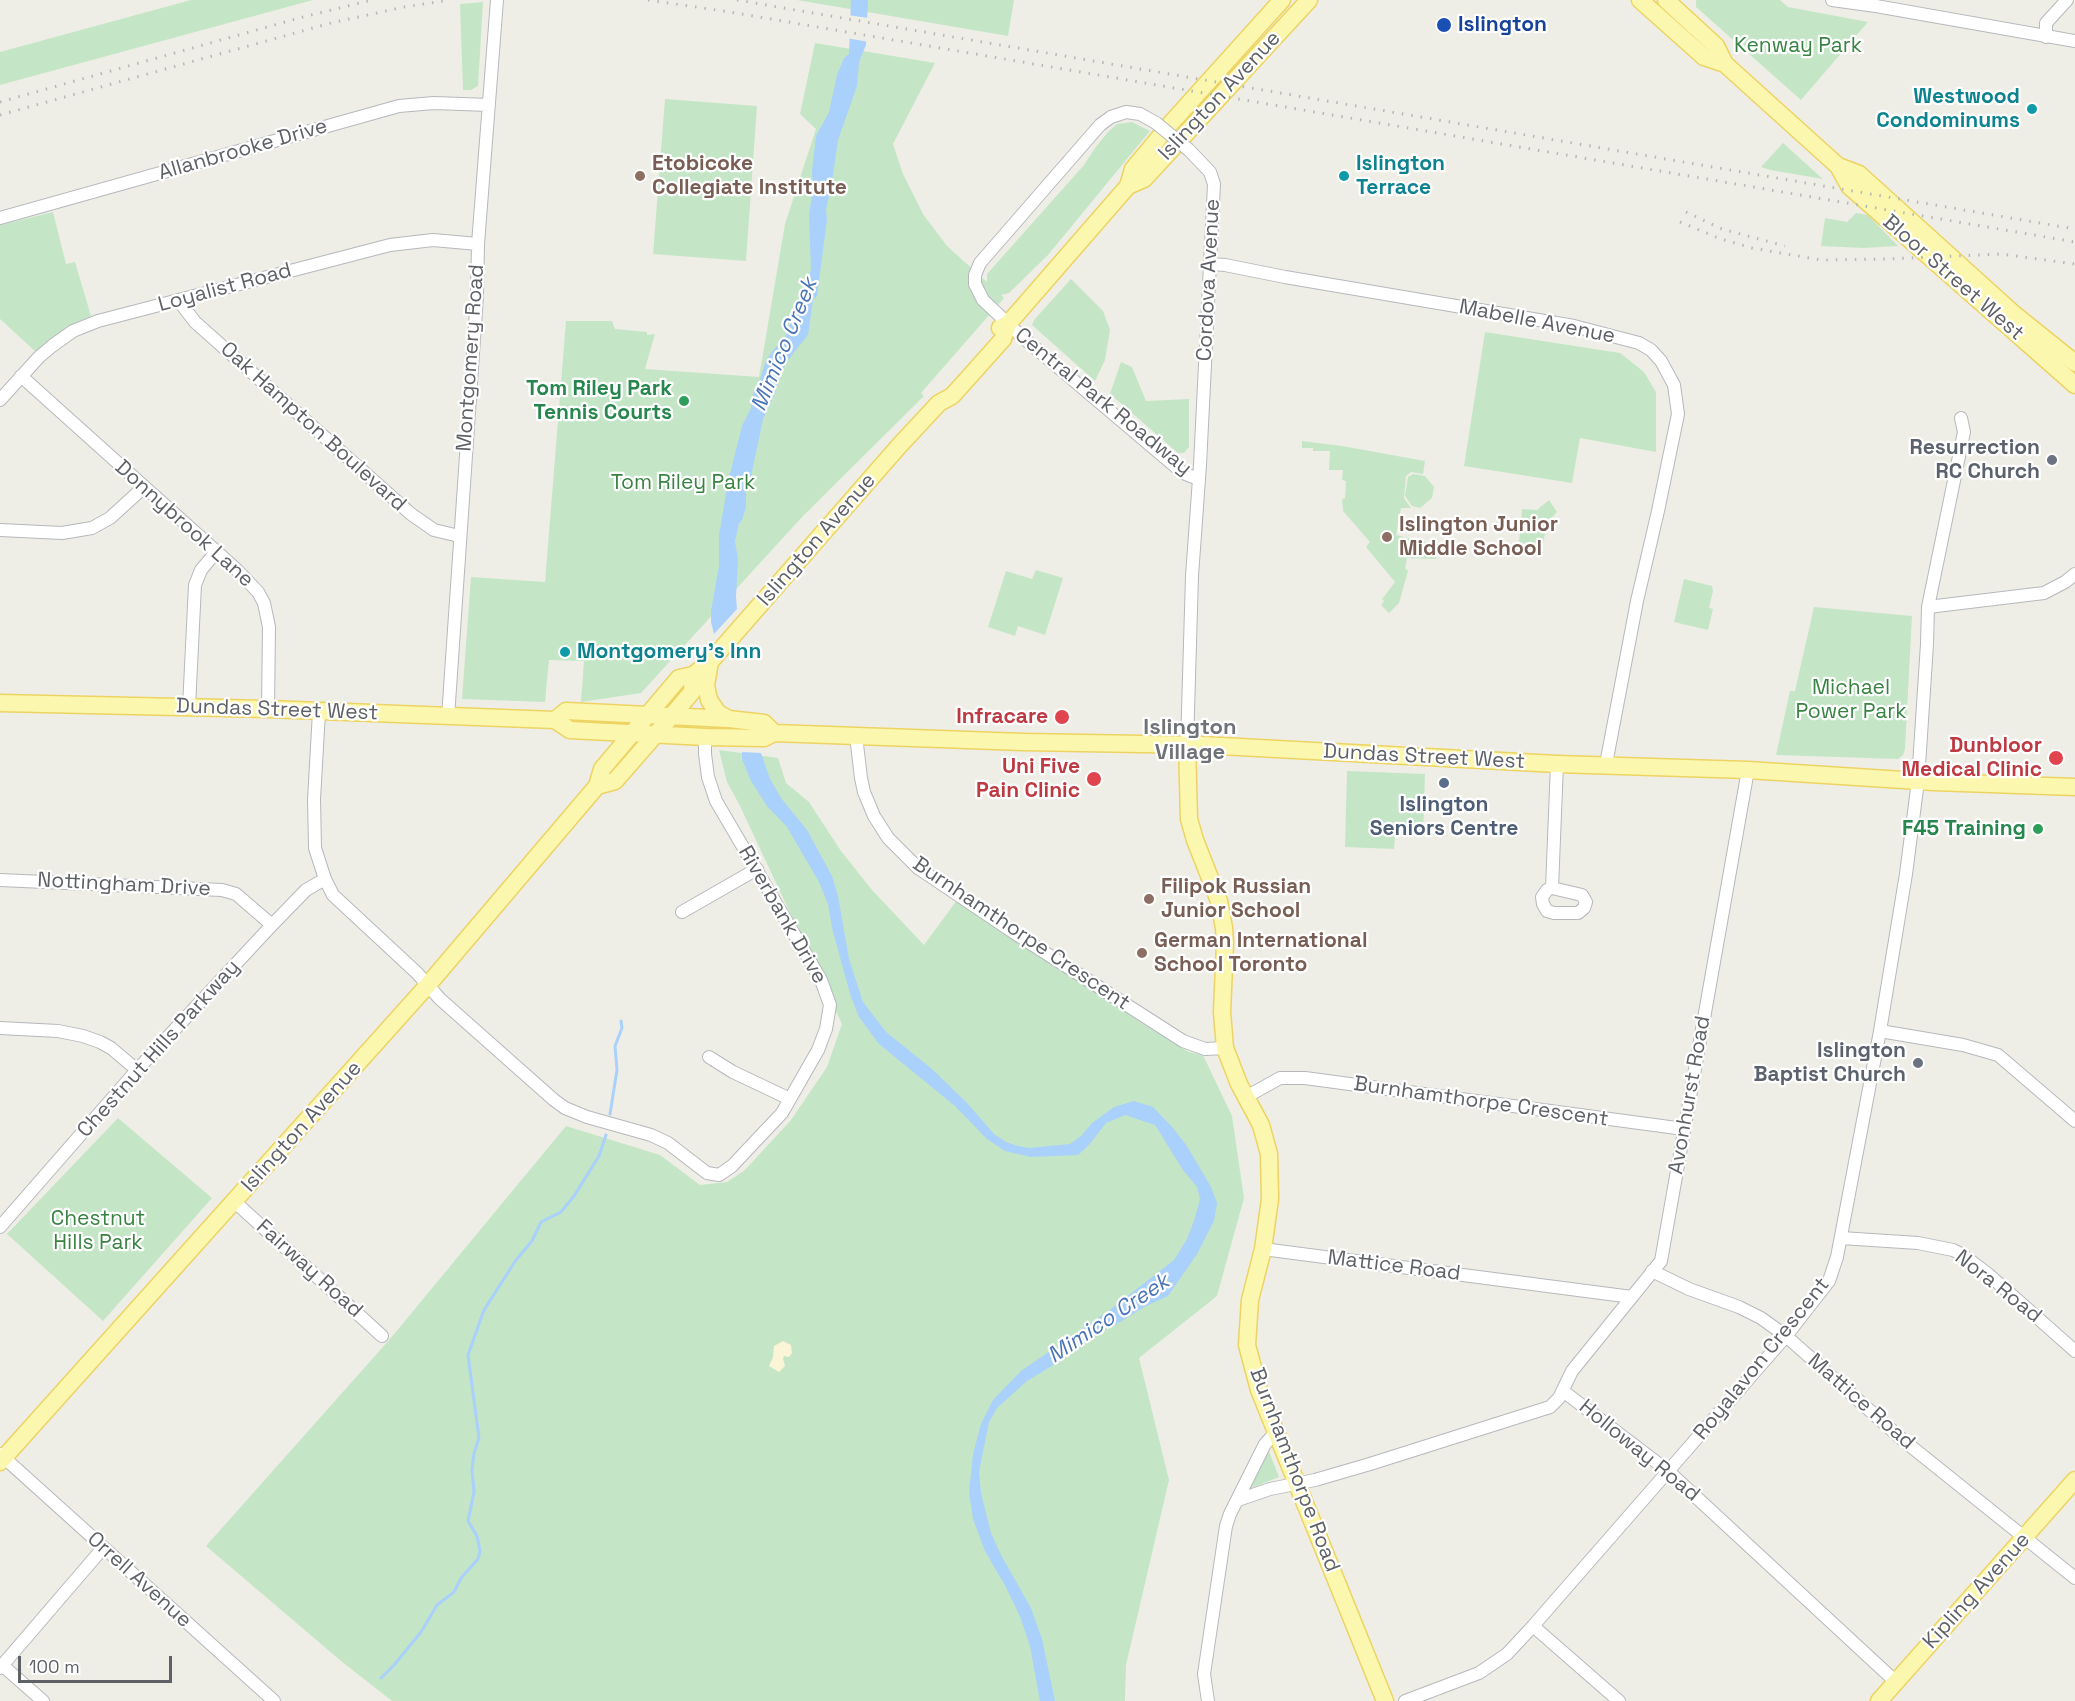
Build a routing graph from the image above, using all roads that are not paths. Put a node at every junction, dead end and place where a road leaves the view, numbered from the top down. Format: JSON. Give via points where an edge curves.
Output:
{"nodes":[{"id":1,"x":497,"y":0,"type":"edge"},
{"id":2,"x":1282,"y":0,"type":"edge"},
{"id":3,"x":1309,"y":0,"type":"edge"},
{"id":4,"x":1640,"y":0,"type":"edge"},
{"id":5,"x":1832,"y":0,"type":"edge"},
{"id":6,"x":2067,"y":0,"type":"edge"},
{"id":7,"x":1877,"y":3,"type":"edge"},
{"id":8,"x":1669,"y":6,"type":"edge"},
{"id":9,"x":2046,"y":37,"type":"junction"},
{"id":10,"x":2075,"y":41,"type":"edge"},
{"id":11,"x":489,"y":105,"type":"junction"},
{"id":12,"x":1838,"y":166,"type":"junction"},
{"id":13,"x":1128,"y":186,"type":"junction"},
{"id":14,"x":0,"y":218,"type":"edge"},
{"id":15,"x":478,"y":244,"type":"junction"},
{"id":16,"x":1211,"y":264,"type":"junction"},
{"id":17,"x":179,"y":301,"type":"junction"},
{"id":18,"x":1008,"y":324,"type":"junction"},
{"id":19,"x":2075,"y":363,"type":"edge"},
{"id":20,"x":21,"y":376,"type":"junction"},
{"id":21,"x":2075,"y":385,"type":"edge"},
{"id":22,"x":0,"y":400,"type":"edge"},
{"id":23,"x":1960,"y":418,"type":"dead end"},
{"id":24,"x":1198,"y":479,"type":"junction"},
{"id":25,"x":144,"y":487,"type":"junction"},
{"id":26,"x":0,"y":530,"type":"edge"},
{"id":27,"x":459,"y":536,"type":"junction"},
{"id":28,"x":216,"y":552,"type":"junction"},
{"id":29,"x":2075,"y":574,"type":"edge"},
{"id":30,"x":1928,"y":607,"type":"junction"},
{"id":31,"x":710,"y":662,"type":"junction"},
{"id":32,"x":693,"y":675,"type":"junction"},
{"id":33,"x":0,"y":703,"type":"edge"},
{"id":34,"x":189,"y":707,"type":"junction"},
{"id":35,"x":268,"y":709,"type":"junction"},
{"id":36,"x":319,"y":712,"type":"junction"},
{"id":37,"x":647,"y":716,"type":"junction"},
{"id":38,"x":448,"y":717,"type":"junction"},
{"id":39,"x":671,"y":717,"type":"junction"},
{"id":40,"x":729,"y":719,"type":"junction"},
{"id":41,"x":555,"y":720,"type":"junction"},
{"id":42,"x":594,"y":731,"type":"junction"},
{"id":43,"x":634,"y":733,"type":"junction"},
{"id":44,"x":774,"y":733,"type":"junction"},
{"id":45,"x":656,"y":734,"type":"junction"},
{"id":46,"x":856,"y":736,"type":"junction"},
{"id":47,"x":705,"y":737,"type":"junction"},
{"id":48,"x":1187,"y":745,"type":"junction"},
{"id":49,"x":1557,"y":764,"type":"junction"},
{"id":50,"x":1606,"y":764,"type":"junction"},
{"id":51,"x":602,"y":769,"type":"junction"},
{"id":52,"x":1748,"y":770,"type":"junction"},
{"id":53,"x":1918,"y":781,"type":"junction"},
{"id":54,"x":597,"y":786,"type":"junction"},
{"id":55,"x":2075,"y":787,"type":"edge"},
{"id":56,"x":757,"y":869,"type":"junction"},
{"id":57,"x":325,"y":879,"type":"junction"},
{"id":58,"x":0,"y":880,"type":"edge"},
{"id":59,"x":1552,"y":888,"type":"dead end"},
{"id":60,"x":682,"y":912,"type":"dead end"},
{"id":61,"x":272,"y":925,"type":"junction"},
{"id":62,"x":427,"y":986,"type":"junction"},
{"id":63,"x":0,"y":1028,"type":"edge"},
{"id":64,"x":1880,"y":1031,"type":"junction"},
{"id":65,"x":1225,"y":1048,"type":"junction"},
{"id":66,"x":709,"y":1057,"type":"dead end"},
{"id":67,"x":136,"y":1070,"type":"junction"},
{"id":68,"x":1246,"y":1097,"type":"junction"},
{"id":69,"x":790,"y":1100,"type":"junction"},
{"id":70,"x":2075,"y":1121,"type":"edge"},
{"id":71,"x":1684,"y":1129,"type":"junction"},
{"id":72,"x":236,"y":1202,"type":"junction"},
{"id":73,"x":3,"y":1218,"type":"edge"},
{"id":74,"x":1841,"y":1238,"type":"junction"},
{"id":75,"x":1263,"y":1249,"type":"junction"},
{"id":76,"x":1652,"y":1271,"type":"junction"},
{"id":77,"x":1632,"y":1297,"type":"junction"},
{"id":78,"x":382,"y":1336,"type":"dead end"},
{"id":79,"x":1786,"y":1336,"type":"junction"},
{"id":80,"x":2075,"y":1351,"type":"edge"},
{"id":81,"x":1563,"y":1391,"type":"junction"},
{"id":82,"x":1276,"y":1431,"type":"junction"},
{"id":83,"x":1,"y":1458,"type":"edge"},
{"id":84,"x":1668,"y":1471,"type":"junction"},
{"id":85,"x":2075,"y":1480,"type":"edge"},
{"id":86,"x":1298,"y":1484,"type":"junction"},
{"id":87,"x":1238,"y":1500,"type":"junction"},
{"id":88,"x":2025,"y":1537,"type":"junction"},
{"id":89,"x":103,"y":1548,"type":"junction"},
{"id":90,"x":2075,"y":1578,"type":"edge"},
{"id":91,"x":1533,"y":1626,"type":"junction"},
{"id":92,"x":1,"y":1666,"type":"edge"},
{"id":93,"x":1896,"y":1682,"type":"junction"},
{"id":94,"x":43,"y":1701,"type":"edge"},
{"id":95,"x":274,"y":1701,"type":"edge"},
{"id":96,"x":1208,"y":1701,"type":"edge"},
{"id":97,"x":1385,"y":1701,"type":"edge"},
{"id":98,"x":1406,"y":1701,"type":"edge"},
{"id":99,"x":1619,"y":1701,"type":"edge"},
{"id":100,"x":1879,"y":1701,"type":"edge"}],
"edges":[{"from":1,"to":11,"type":"street","name":"Montgomery Road"},
{"from":2,"to":13,"type":"main road","name":"Islington Avenue","via":[[1165,130],[1133,169]]},
{"from":3,"to":13,"type":"main road","name":"Islington Avenue","via":[[1144,179]]},
{"from":4,"to":8,"type":"main road","name":"Bloor Street West"},
{"from":5,"to":7,"type":"street"},
{"from":6,"to":9,"type":"street","via":[[2046,22]]},
{"from":7,"to":9,"type":"street"},
{"from":8,"to":12,"type":"main road","name":"Bloor Street West","via":[[1716,46],[1725,64]]},
{"from":9,"to":10,"type":"street"},
{"from":11,"to":14,"type":"street","name":"Allanbrooke Drive","via":[[399,106]]},
{"from":11,"to":15,"type":"street","name":"Montgomery Road"},
{"from":12,"to":19,"type":"main road","name":"Bloor Street West","via":[[1859,174],[2006,307]]},
{"from":12,"to":21,"type":"main road","name":"Bloor Street West","via":[[1849,186]]},
{"from":13,"to":18,"type":"main road","name":"Islington Avenue"},
{"from":15,"to":17,"type":"street","name":"Loyalist Road","via":[[433,240],[400,243]]},
{"from":15,"to":27,"type":"street","name":"Montgomery Road"},
{"from":16,"to":18,"type":"street","name":"Cordova Avenue","bridge":true,"via":[[1214,184],[1210,172],[1156,123],[1126,112],[1106,120],[1094,132],[980,263],[975,275],[978,292]]},
{"from":16,"to":24,"type":"street","name":"Cordova Avenue"},
{"from":16,"to":50,"type":"street","name":"Mabelle Avenue","via":[[1574,326],[1639,343],[1664,365],[1677,394],[1678,414]]},
{"from":17,"to":20,"type":"street","name":"Loyalist Road","via":[[79,328],[44,352]]},
{"from":17,"to":27,"type":"street","name":"Oak Hampton Boulevard","via":[[195,322],[411,514],[434,530]]},
{"from":18,"to":24,"type":"street","name":"Central Park Roadway","via":[[1183,473]]},
{"from":18,"to":31,"type":"main road","name":"Islington Avenue","via":[[1003,339],[952,396],[939,403]]},
{"from":20,"to":22,"type":"street","name":"Loyalist Road"},
{"from":20,"to":25,"type":"street","name":"Donnybrook Lane"},
{"from":23,"to":30,"type":"street","name":"Royalavon Crescent","via":[[1964,432]]},
{"from":24,"to":48,"type":"street","name":"Cordova Avenue"},
{"from":25,"to":26,"type":"street","via":[[110,519],[92,528],[62,533]]},
{"from":25,"to":28,"type":"street","name":"Donnybrook Lane"},
{"from":27,"to":38,"type":"street","name":"Montgomery Road"},
{"from":28,"to":34,"type":"street","via":[[195,585]]},
{"from":28,"to":35,"type":"street","name":"Donnybrook Lane","via":[[251,584],[264,603],[269,627]]},
{"from":29,"to":30,"type":"street","via":[[2044,592]]},
{"from":30,"to":53,"type":"street","name":"Royalavon Crescent"},
{"from":31,"to":32,"type":"main road","name":"Islington Avenue"},
{"from":31,"to":40,"type":"main road","via":[[706,685],[709,700],[718,713]]},
{"from":32,"to":37,"type":"main road","name":"Islington Avenue","via":[[679,678]]},
{"from":32,"to":39,"type":"main road","name":"Islington Avenue","via":[[692,692]]},
{"from":33,"to":34,"type":"main road","name":"Dundas Street West"},
{"from":34,"to":35,"type":"main road","name":"Dundas Street West"},
{"from":35,"to":36,"type":"main road","name":"Dundas Street West"},
{"from":36,"to":38,"type":"main road","name":"Dundas Street West"},
{"from":36,"to":57,"type":"street","name":"Riverbank Drive","via":[[315,848]]},
{"from":37,"to":39,"type":"main road","name":"Dundas Street West"},
{"from":37,"to":41,"type":"main road","name":"Dundas Street West","via":[[566,711]]},
{"from":37,"to":43,"type":"main road","name":"Islington Avenue"},
{"from":38,"to":41,"type":"main road","name":"Dundas Street West"},
{"from":39,"to":40,"type":"main road","name":"Dundas Street West"},
{"from":39,"to":45,"type":"main road","name":"Islington Avenue"},
{"from":40,"to":44,"type":"main road","name":"Dundas Street West","via":[[764,723]]},
{"from":41,"to":42,"type":"main road","name":"Dundas Street West","via":[[570,730]]},
{"from":42,"to":43,"type":"main road","name":"Dundas Street West"},
{"from":42,"to":51,"type":"main road","via":[[605,746]]},
{"from":43,"to":45,"type":"main road","name":"Dundas Street West"},
{"from":43,"to":51,"type":"main road","name":"Islington Avenue"},
{"from":44,"to":46,"type":"main road","name":"Dundas Street West"},
{"from":44,"to":47,"type":"main road","name":"Dundas Street West","via":[[764,738]]},
{"from":45,"to":47,"type":"main road","name":"Dundas Street West"},
{"from":45,"to":54,"type":"main road","name":"Islington Avenue","via":[[615,781]]},
{"from":46,"to":48,"type":"main road","name":"Dundas Street West"},
{"from":46,"to":65,"type":"street","name":"Burnhamthorpe Crescent","via":[[864,792],[874,816],[888,838],[918,868],[1168,1032],[1198,1047]]},
{"from":47,"to":56,"type":"street","name":"Riverbank Drive","via":[[712,794]]},
{"from":48,"to":49,"type":"main road","name":"Dundas Street West"},
{"from":48,"to":65,"type":"main road","name":"Burnhamthorpe Road","via":[[1189,819],[1219,901],[1224,928]]},
{"from":49,"to":50,"type":"main road","name":"Dundas Street West"},
{"from":49,"to":59,"type":"street"},
{"from":50,"to":52,"type":"main road","name":"Dundas Street West"},
{"from":51,"to":54,"type":"main road","name":"Islington Avenue"},
{"from":52,"to":53,"type":"main road","name":"Dundas Street West"},
{"from":52,"to":71,"type":"street","name":"Avonhurst Road"},
{"from":53,"to":55,"type":"main road","name":"Dundas Street West"},
{"from":53,"to":64,"type":"street","name":"Royalavon Crescent"},
{"from":54,"to":62,"type":"main road","name":"Islington Avenue"},
{"from":56,"to":60,"type":"street"},
{"from":56,"to":69,"type":"street","name":"Riverbank Drive","via":[[821,980],[830,1005],[818,1050]]},
{"from":57,"to":61,"type":"street","name":"Chestnut Hills Parkway","via":[[306,890]]},
{"from":57,"to":62,"type":"street","name":"Riverbank Drive","via":[[333,895]]},
{"from":58,"to":61,"type":"street","name":"Nottingham Drive","via":[[227,891]]},
{"from":61,"to":67,"type":"street","name":"Chestnut Hills Parkway"},
{"from":62,"to":69,"type":"street","name":"Riverbank Drive","via":[[565,1108],[651,1135],[707,1173],[719,1175],[726,1171],[776,1121]]},
{"from":62,"to":72,"type":"main road","name":"Islington Avenue"},
{"from":63,"to":67,"type":"street","via":[[58,1030],[83,1036],[111,1048]]},
{"from":64,"to":70,"type":"street","via":[[1963,1045],[1998,1056]]},
{"from":64,"to":74,"type":"street","name":"Royalavon Crescent"},
{"from":65,"to":68,"type":"main road","name":"Burnhamthorpe Road"},
{"from":66,"to":69,"type":"street"},
{"from":67,"to":73,"type":"street","name":"Chestnut Hills Parkway"},
{"from":68,"to":71,"type":"street","name":"Burnhamthorpe Crescent","via":[[1280,1078],[1305,1078]]},
{"from":68,"to":75,"type":"main road","name":"Burnhamthorpe Road","via":[[1261,1125],[1269,1154],[1270,1199]]},
{"from":71,"to":76,"type":"street","name":"Avonhurst Road","via":[[1661,1261]]},
{"from":72,"to":78,"type":"street","name":"Fairway Road"},
{"from":72,"to":83,"type":"main road","name":"Islington Avenue"},
{"from":74,"to":79,"type":"street","name":"Royalavon Crescent","via":[[1829,1281]]},
{"from":74,"to":80,"type":"street","name":"Nora Road","via":[[1890,1239],[1953,1250],[1988,1274]]},
{"from":75,"to":77,"type":"street","name":"Mattice Road"},
{"from":75,"to":82,"type":"main road","name":"Burnhamthorpe Road","via":[[1251,1300],[1247,1345],[1259,1390]]},
{"from":76,"to":77,"type":"street","name":"Avonhurst Road"},
{"from":76,"to":79,"type":"street","name":"Mattice Road","via":[[1739,1307]]},
{"from":77,"to":81,"type":"street","name":"Avonhurst Road","via":[[1572,1371]]},
{"from":79,"to":84,"type":"street","name":"Royalavon Crescent"},
{"from":79,"to":88,"type":"street","name":"Mattice Road","via":[[1903,1440]]},
{"from":81,"to":84,"type":"street","name":"Holloway Road"},
{"from":81,"to":86,"type":"street","name":"Holloway Road","via":[[1550,1407],[1531,1414]]},
{"from":82,"to":86,"type":"main road","name":"Burnhamthorpe Road"},
{"from":82,"to":87,"type":"street","via":[[1265,1444]]},
{"from":83,"to":89,"type":"street","name":"Orrell Avenue"},
{"from":84,"to":91,"type":"street","name":"Royalavon Crescent"},
{"from":84,"to":93,"type":"street","name":"Holloway Road"},
{"from":85,"to":88,"type":"main road","name":"Kipling Avenue"},
{"from":86,"to":87,"type":"street","name":"Holloway Road"},
{"from":86,"to":97,"type":"main road","name":"Burnhamthorpe Road"},
{"from":87,"to":96,"type":"street","via":[[1223,1542],[1204,1674]]},
{"from":88,"to":90,"type":"street","name":"Mattice Road"},
{"from":88,"to":93,"type":"main road","name":"Kipling Avenue"},
{"from":89,"to":92,"type":"street"},
{"from":89,"to":95,"type":"street","name":"Orrell Avenue"},
{"from":91,"to":98,"type":"street","name":"Royalavon Crescent","via":[[1489,1667],[1463,1681]]},
{"from":91,"to":99,"type":"street"},
{"from":92,"to":94,"type":"street"},
{"from":93,"to":100,"type":"main road","name":"Kipling Avenue"}]}
